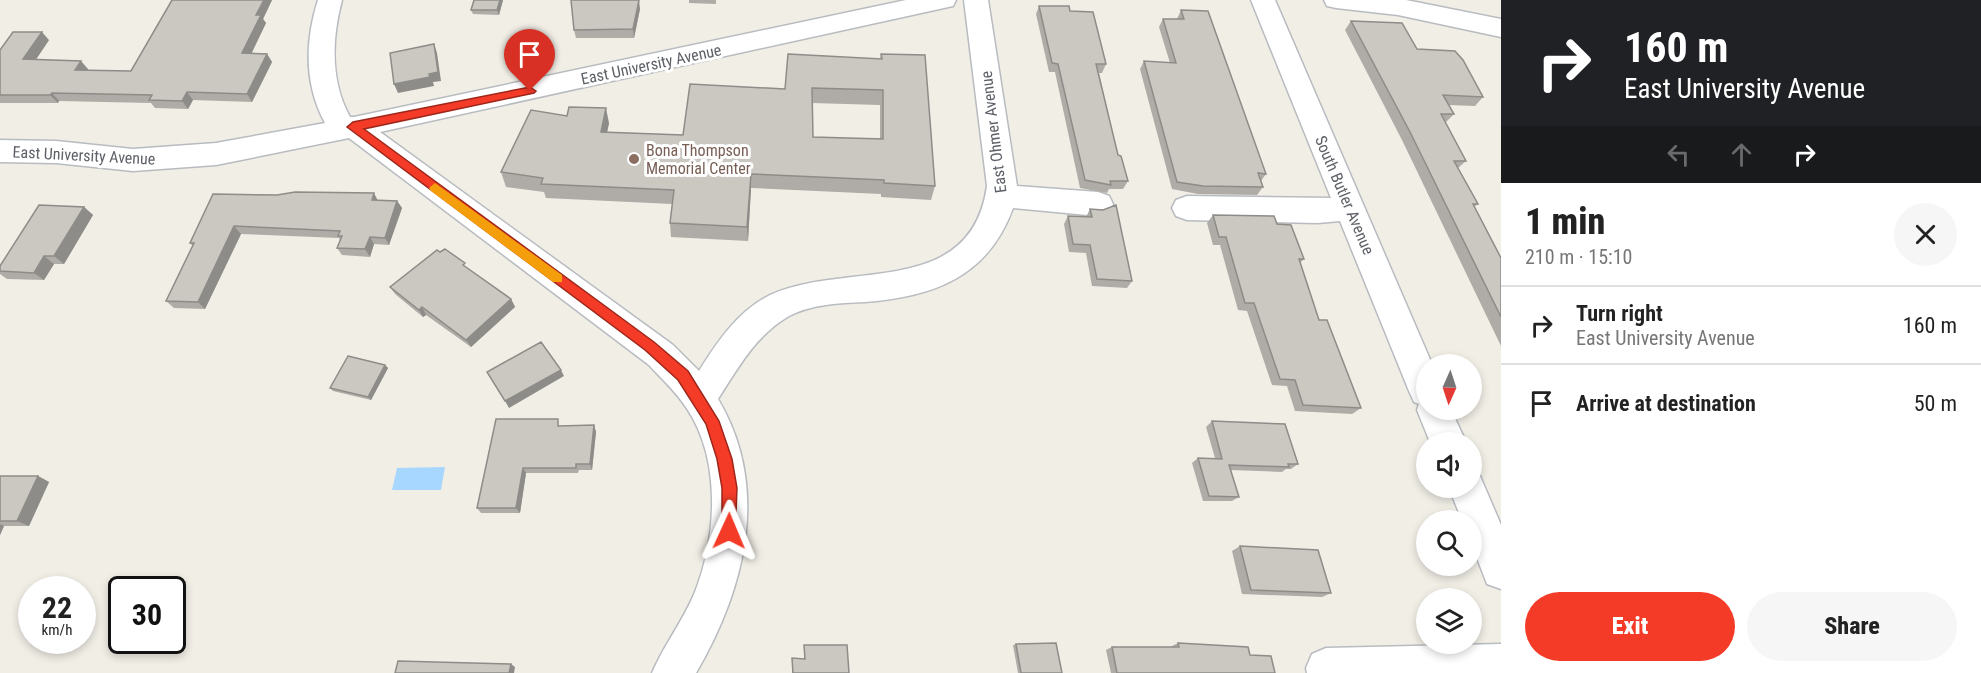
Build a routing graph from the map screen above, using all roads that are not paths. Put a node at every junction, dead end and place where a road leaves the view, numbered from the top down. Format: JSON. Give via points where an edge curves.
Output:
{"nodes":[{"id":1,"x":330,"y":0,"type":"edge"},
{"id":2,"x":944,"y":0,"type":"edge"},
{"id":3,"x":976,"y":0,"type":"edge"},
{"id":4,"x":1263,"y":0,"type":"edge"},
{"id":5,"x":1336,"y":0,"type":"edge"},
{"id":6,"x":1501,"y":28,"type":"edge"},
{"id":7,"x":353,"y":127,"type":"junction"},
{"id":8,"x":0,"y":151,"type":"edge"},
{"id":9,"x":1002,"y":196,"type":"junction"},
{"id":10,"x":1098,"y":204,"type":"dead end"},
{"id":11,"x":1187,"y":208,"type":"dead end"},
{"id":12,"x":1350,"y":208,"type":"junction"},
{"id":13,"x":1416,"y":366,"type":"edge"},
{"id":14,"x":700,"y":398,"type":"junction"},
{"id":15,"x":1471,"y":498,"type":"edge"},
{"id":16,"x":1501,"y":570,"type":"edge"},
{"id":17,"x":1501,"y":664,"type":"edge"},
{"id":18,"x":1327,"y":671,"type":"edge"},
{"id":19,"x":673,"y":673,"type":"edge"}],
"edges":[{"from":1,"to":7,"type":"street","via":[[321,35],[321,66],[338,121],[341,126]]},
{"from":2,"to":7,"type":"street","name":"East University Avenue"},
{"from":3,"to":9,"type":"street","name":"East Ohmer Avenue"},
{"from":4,"to":12,"type":"street","name":"South Butler Avenue"},
{"from":5,"to":6,"type":"street","via":[[1422,10]]},
{"from":7,"to":8,"type":"street","name":"East University Avenue","via":[[228,152],[168,159]]},
{"from":7,"to":14,"type":"street","via":[[661,355]]},
{"from":9,"to":10,"type":"street"},
{"from":9,"to":14,"type":"street","name":"East Ohmer Avenue","via":[[998,213],[984,238],[943,271],[897,285],[817,291],[770,311],[742,336]]},
{"from":11,"to":12,"type":"street"},
{"from":12,"to":13,"type":"street","name":"South Butler Avenue"},
{"from":14,"to":19,"type":"street","via":[[725,459],[729,531],[716,592],[696,638]]},
{"from":15,"to":16,"type":"street"},
{"from":17,"to":18,"type":"street"}]}
